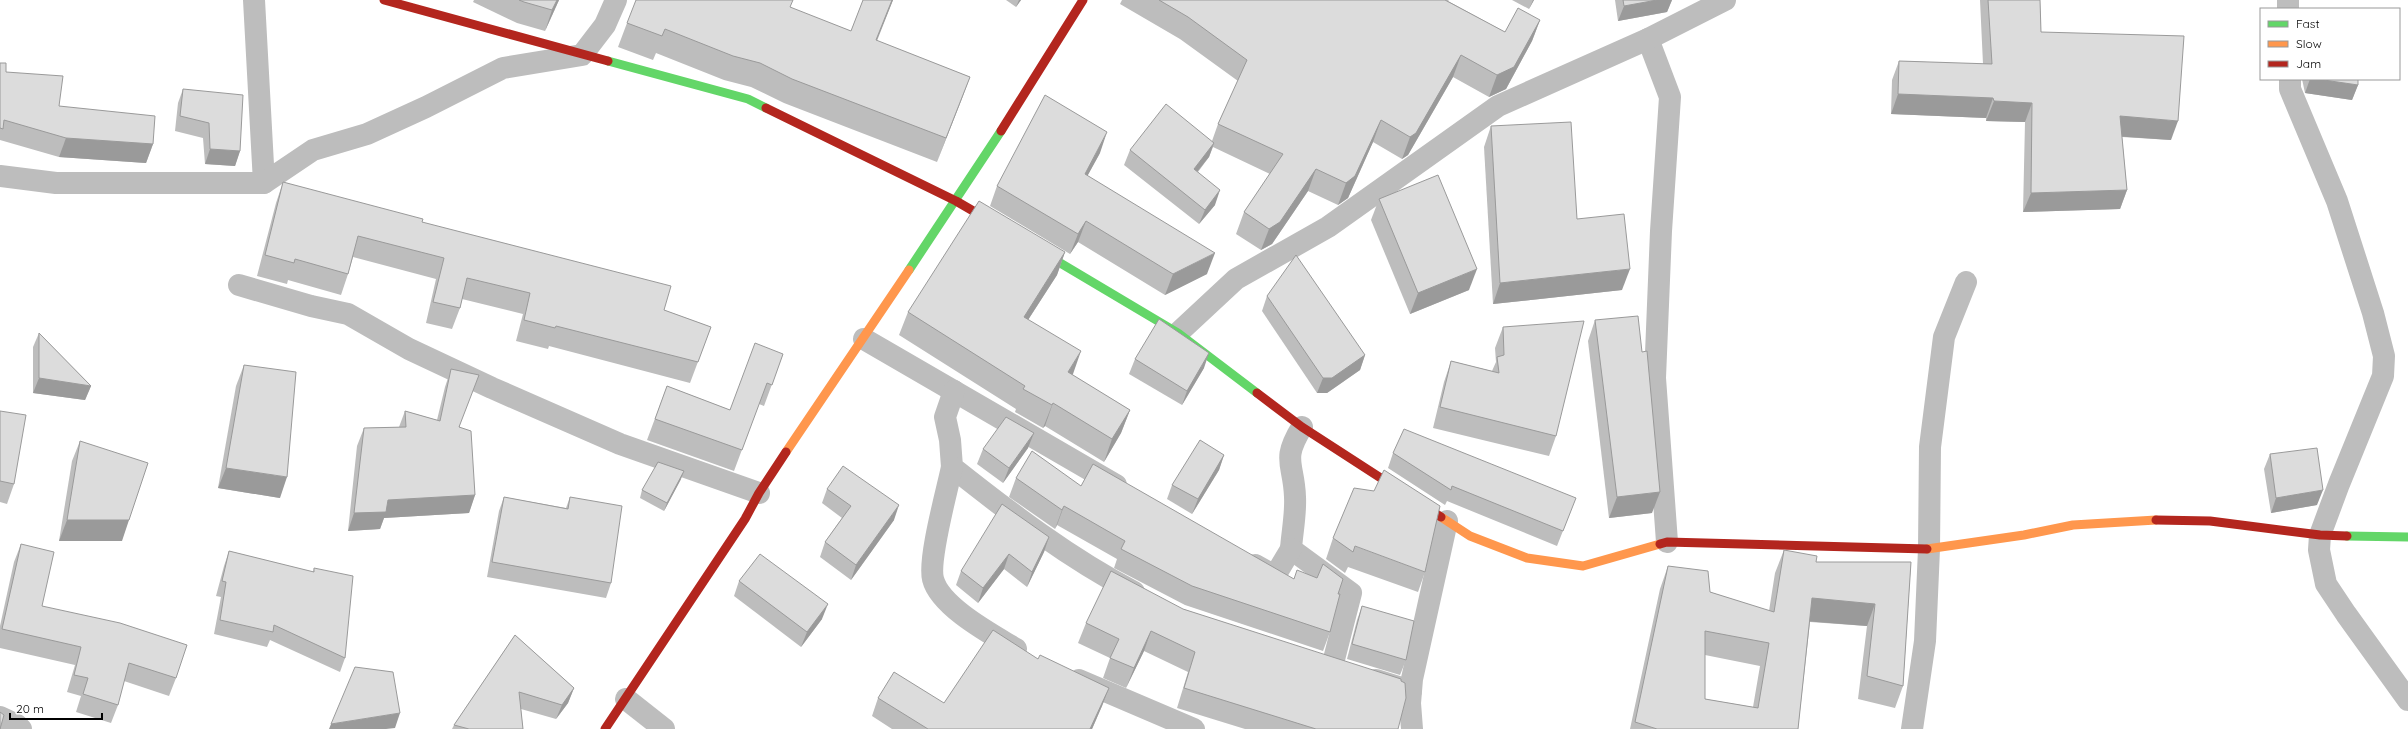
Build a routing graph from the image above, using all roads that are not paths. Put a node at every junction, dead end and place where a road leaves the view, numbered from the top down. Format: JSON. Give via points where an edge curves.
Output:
{"nodes":[{"id":1,"x":254,"y":0,"type":"edge"},
{"id":2,"x":384,"y":0,"type":"edge"},
{"id":3,"x":616,"y":0,"type":"edge"},
{"id":4,"x":1083,"y":0,"type":"edge"},
{"id":5,"x":1725,"y":0,"type":"edge"},
{"id":6,"x":1648,"y":39,"type":"junction"},
{"id":7,"x":582,"y":55,"type":"junction"},
{"id":8,"x":2290,"y":80,"type":"edge"},
{"id":9,"x":0,"y":176,"type":"edge"},
{"id":10,"x":264,"y":183,"type":"junction"},
{"id":11,"x":956,"y":201,"type":"junction"},
{"id":12,"x":1010,"y":233,"type":"edge"},
{"id":13,"x":1024,"y":241,"type":"edge"},
{"id":14,"x":1966,"y":282,"type":"dead end"},
{"id":15,"x":239,"y":286,"type":"dead end"},
{"id":16,"x":1178,"y":333,"type":"junction"},
{"id":17,"x":864,"y":340,"type":"junction"},
{"id":18,"x":954,"y":391,"type":"junction"},
{"id":19,"x":1302,"y":427,"type":"junction"},
{"id":20,"x":952,"y":467,"type":"junction"},
{"id":21,"x":760,"y":493,"type":"junction"},
{"id":22,"x":1131,"y":493,"type":"edge"},
{"id":23,"x":1446,"y":520,"type":"junction"},
{"id":24,"x":2320,"y":535,"type":"junction"},
{"id":25,"x":2408,"y":537,"type":"edge"},
{"id":26,"x":1667,"y":542,"type":"junction"},
{"id":27,"x":1930,"y":548,"type":"junction"},
{"id":28,"x":1291,"y":550,"type":"junction"},
{"id":29,"x":1238,"y":555,"type":"edge"},
{"id":30,"x":1153,"y":602,"type":"edge"},
{"id":31,"x":1030,"y":658,"type":"edge"},
{"id":32,"x":1311,"y":660,"type":"edge"},
{"id":33,"x":1332,"y":667,"type":"junction"},
{"id":34,"x":1059,"y":671,"type":"edge"},
{"id":35,"x":1412,"y":690,"type":"junction"},
{"id":36,"x":626,"y":699,"type":"junction"},
{"id":37,"x":2408,"y":700,"type":"edge"},
{"id":38,"x":0,"y":717,"type":"edge"},
{"id":39,"x":1915,"y":728,"type":"edge"},
{"id":40,"x":21,"y":729,"type":"edge"},
{"id":41,"x":604,"y":729,"type":"edge"},
{"id":42,"x":664,"y":729,"type":"edge"},
{"id":43,"x":1194,"y":729,"type":"edge"},
{"id":44,"x":1412,"y":729,"type":"edge"}],
"edges":[{"from":1,"to":10,"type":"street"},
{"from":2,"to":7,"type":"street"},
{"from":3,"to":7,"type":"street","via":[[605,25]]},
{"from":4,"to":11,"type":"street"},
{"from":5,"to":6,"type":"street"},
{"from":6,"to":16,"type":"street","via":[[1498,106],[1328,227],[1236,279]]},
{"from":6,"to":26,"type":"street","via":[[1670,97],[1655,378]]},
{"from":7,"to":10,"type":"street","via":[[503,68],[367,134],[313,150]]},
{"from":7,"to":11,"type":"street","via":[[748,99]]},
{"from":8,"to":24,"type":"street","via":[[2290,89],[2337,201],[2384,356],[2383,376]]},
{"from":9,"to":10,"type":"street","via":[[56,182]]},
{"from":11,"to":12,"type":"street"},
{"from":11,"to":17,"type":"street"},
{"from":13,"to":16,"type":"street"},
{"from":14,"to":27,"type":"street","via":[[1944,337],[1930,447]]},
{"from":15,"to":21,"type":"street","via":[[348,314],[408,349],[606,438]]},
{"from":16,"to":19,"type":"street"},
{"from":17,"to":18,"type":"street"},
{"from":17,"to":21,"type":"street"},
{"from":18,"to":20,"type":"street","via":[[945,417]]},
{"from":18,"to":22,"type":"street"},
{"from":19,"to":23,"type":"street"},
{"from":19,"to":28,"type":"street","via":[[1289,457],[1295,498]]},
{"from":20,"to":30,"type":"street","via":[[1008,512],[1098,574]]},
{"from":20,"to":31,"type":"street","via":[[934,551],[933,579],[944,599],[971,620]]},
{"from":21,"to":36,"type":"street"},
{"from":23,"to":26,"type":"street","via":[[1470,536],[1527,558],[1583,566]]},
{"from":23,"to":35,"type":"street"},
{"from":24,"to":25,"type":"street"},
{"from":24,"to":27,"type":"street","via":[[2210,521],[2146,520],[2073,525],[2024,535]]},
{"from":24,"to":37,"type":"street","via":[[2319,550],[2326,584]]},
{"from":26,"to":27,"type":"street"},
{"from":27,"to":39,"type":"street","via":[[1925,642]]},
{"from":28,"to":29,"type":"street","via":[[1275,576]]},
{"from":28,"to":33,"type":"street","via":[[1351,593]]},
{"from":32,"to":33,"type":"street"},
{"from":33,"to":35,"type":"street"},
{"from":34,"to":43,"type":"street"},
{"from":35,"to":44,"type":"street"},
{"from":36,"to":41,"type":"street"},
{"from":36,"to":42,"type":"street"},
{"from":38,"to":40,"type":"street","via":[[17,724]]}]}
